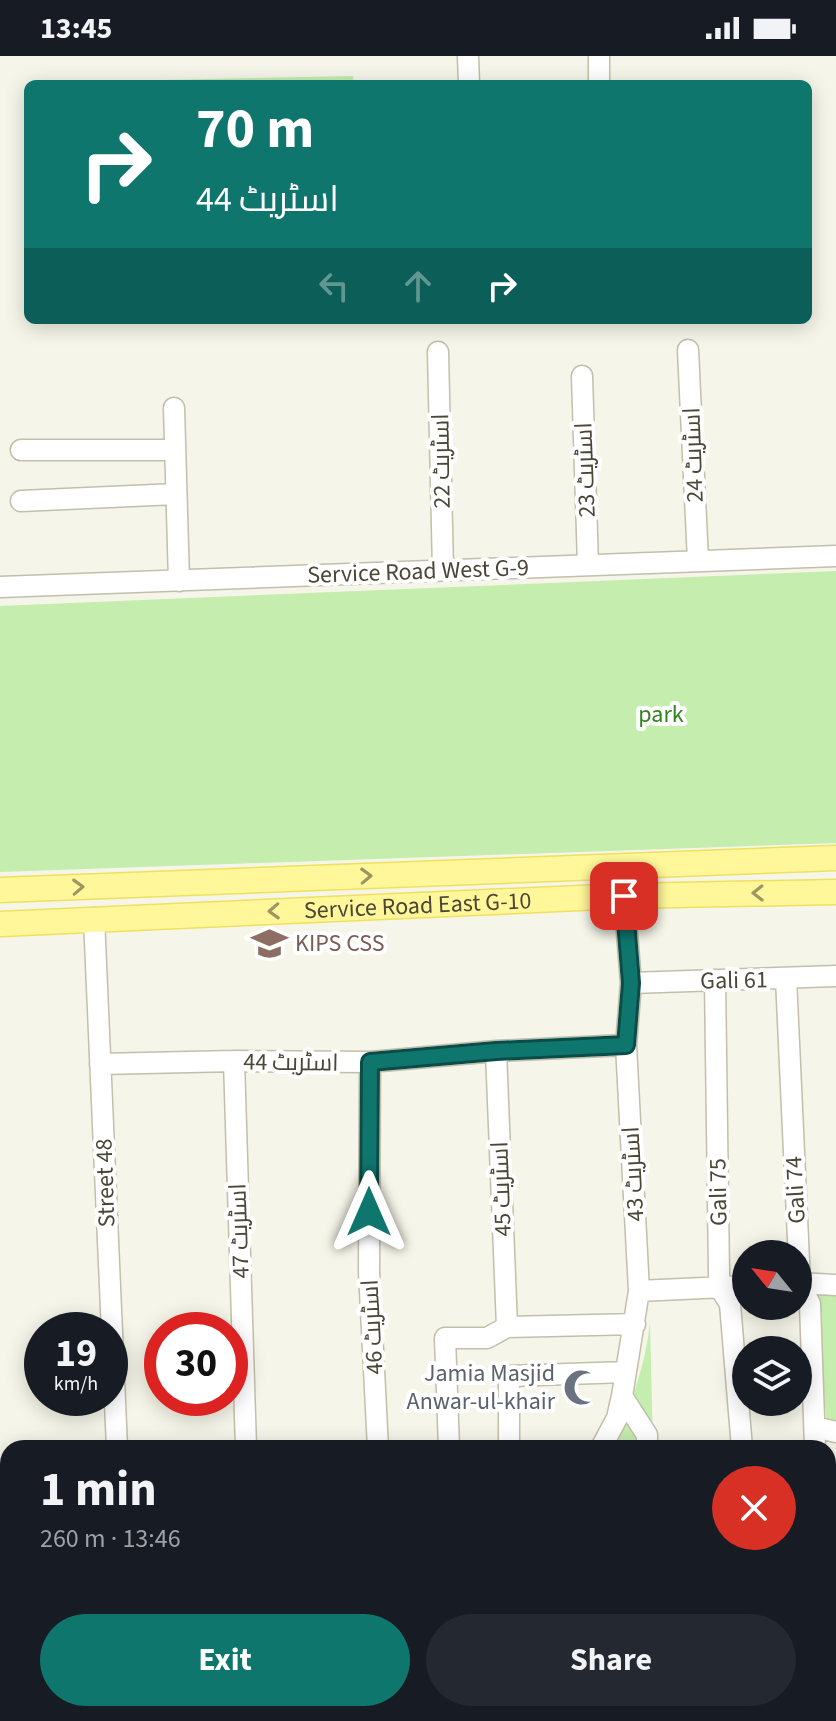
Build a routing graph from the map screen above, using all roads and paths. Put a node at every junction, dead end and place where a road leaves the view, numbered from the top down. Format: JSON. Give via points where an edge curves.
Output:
{"nodes":[{"id":1,"x":468,"y":56,"type":"edge"},
{"id":2,"x":599,"y":56,"type":"edge"},
{"id":3,"x":469,"y":80,"type":"edge"},
{"id":4,"x":599,"y":80,"type":"edge"},
{"id":5,"x":688,"y":350,"type":"dead end"},
{"id":6,"x":438,"y":352,"type":"dead end"},
{"id":7,"x":582,"y":376,"type":"dead end"},
{"id":8,"x":174,"y":408,"type":"dead end"},
{"id":9,"x":21,"y":450,"type":"dead end"},
{"id":10,"x":174,"y":450,"type":"junction"},
{"id":11,"x":176,"y":494,"type":"junction"},
{"id":12,"x":21,"y":501,"type":"dead end"},
{"id":13,"x":836,"y":556,"type":"edge"},
{"id":14,"x":698,"y":561,"type":"junction"},
{"id":15,"x":588,"y":565,"type":"junction"},
{"id":16,"x":443,"y":570,"type":"junction"},
{"id":17,"x":179,"y":581,"type":"junction"},
{"id":18,"x":0,"y":587,"type":"edge"},
{"id":19,"x":836,"y":858,"type":"edge"},
{"id":20,"x":0,"y":890,"type":"edge"},
{"id":21,"x":836,"y":892,"type":"edge"},
{"id":22,"x":624,"y":896,"type":"junction"},
{"id":23,"x":94,"y":918,"type":"junction"},
{"id":24,"x":0,"y":924,"type":"edge"},
{"id":25,"x":836,"y":976,"type":"edge"},
{"id":26,"x":786,"y":978,"type":"junction"},
{"id":27,"x":715,"y":980,"type":"junction"},
{"id":28,"x":631,"y":983,"type":"junction"},
{"id":29,"x":626,"y":1045,"type":"junction"},
{"id":30,"x":496,"y":1051,"type":"junction"},
{"id":31,"x":234,"y":1061,"type":"junction"},
{"id":32,"x":370,"y":1062,"type":"junction"},
{"id":33,"x":100,"y":1064,"type":"junction"},
{"id":34,"x":797,"y":1240,"type":"edge"},
{"id":35,"x":812,"y":1284,"type":"edge"},
{"id":36,"x":836,"y":1285,"type":"edge"},
{"id":37,"x":732,"y":1287,"type":"edge"},
{"id":38,"x":720,"y":1288,"type":"junction"},
{"id":39,"x":639,"y":1291,"type":"junction"},
{"id":40,"x":811,"y":1320,"type":"edge"},
{"id":41,"x":635,"y":1324,"type":"junction"},
{"id":42,"x":507,"y":1327,"type":"junction"},
{"id":43,"x":626,"y":1372,"type":"junction"},
{"id":44,"x":622,"y":1396,"type":"junction"},
{"id":45,"x":836,"y":1432,"type":"edge"},
{"id":46,"x":815,"y":1438,"type":"edge"},
{"id":47,"x":117,"y":1440,"type":"edge"},
{"id":48,"x":246,"y":1440,"type":"edge"},
{"id":49,"x":378,"y":1440,"type":"edge"},
{"id":50,"x":449,"y":1440,"type":"edge"},
{"id":51,"x":509,"y":1440,"type":"edge"},
{"id":52,"x":605,"y":1440,"type":"edge"},
{"id":53,"x":647,"y":1440,"type":"edge"},
{"id":54,"x":741,"y":1440,"type":"edge"}],
"edges":[{"from":1,"to":3,"type":"street"},
{"from":2,"to":4,"type":"street"},
{"from":5,"to":14,"type":"street","name":"اسٹریٹ 24"},
{"from":6,"to":16,"type":"street","name":"اسٹریٹ 22"},
{"from":7,"to":15,"type":"street","name":"اسٹریٹ 23"},
{"from":8,"to":10,"type":"street"},
{"from":9,"to":10,"type":"street"},
{"from":10,"to":11,"type":"street"},
{"from":11,"to":12,"type":"street"},
{"from":11,"to":17,"type":"street"},
{"from":13,"to":14,"type":"street","name":"Service Road West G-9"},
{"from":14,"to":15,"type":"street","name":"Service Road West G-9"},
{"from":15,"to":16,"type":"street","name":"Service Road West G-9"},
{"from":16,"to":17,"type":"street","name":"Service Road West G-9"},
{"from":17,"to":18,"type":"street","name":"Service Road West G-9"},
{"from":20,"to":19,"type":"main road","name":"Service Road East G-10","one_way":true},
{"from":21,"to":22,"type":"main road","name":"Service Road East G-10","one_way":true},
{"from":22,"to":23,"type":"main road","name":"Service Road East G-10","one_way":true},
{"from":22,"to":28,"type":"street","name":"اسٹریٹ 43"},
{"from":23,"to":24,"type":"main road","name":"Service Road East G-10"},
{"from":23,"to":33,"type":"street","name":"Street 48"},
{"from":25,"to":26,"type":"street","name":"Gali 61"},
{"from":26,"to":27,"type":"street","name":"Gali 61"},
{"from":26,"to":34,"type":"street","name":"Gali 74"},
{"from":27,"to":28,"type":"street","name":"Gali 61"},
{"from":27,"to":38,"type":"street","name":"Gali 75"},
{"from":28,"to":29,"type":"street","name":"اسٹریٹ 43"},
{"from":29,"to":30,"type":"street","name":"اسٹریٹ 44"},
{"from":29,"to":39,"type":"street","name":"اسٹریٹ 43"},
{"from":30,"to":32,"type":"street","name":"اسٹریٹ 44"},
{"from":30,"to":42,"type":"street","name":"اسٹریٹ 45"},
{"from":31,"to":32,"type":"street","name":"اسٹریٹ 44"},
{"from":31,"to":33,"type":"street","name":"اسٹریٹ 44"},
{"from":31,"to":48,"type":"street","name":"اسٹریٹ 47"},
{"from":32,"to":49,"type":"street","name":"اسٹریٹ 46","via":[[369,1272]]},
{"from":33,"to":47,"type":"street","name":"Street 48"},
{"from":35,"to":36,"type":"street"},
{"from":37,"to":38,"type":"street"},
{"from":38,"to":39,"type":"street"},
{"from":38,"to":54,"type":"street","name":"Gali 75","via":[[730,1304]]},
{"from":39,"to":41,"type":"street","name":"اسٹریٹ 43"},
{"from":40,"to":46,"type":"street","name":"Gali 74"},
{"from":41,"to":42,"type":"street"},
{"from":41,"to":43,"type":"street","name":"اسٹریٹ 43"},
{"from":42,"to":50,"type":"street","via":[[487,1338],[445,1338]]},
{"from":43,"to":44,"type":"street","name":"اسٹریٹ 43"},
{"from":43,"to":51,"type":"street","via":[[509,1376]]},
{"from":44,"to":52,"type":"street","name":"اسٹریٹ 43"},
{"from":44,"to":53,"type":"street"},
{"from":45,"to":46,"type":"street"}]}
